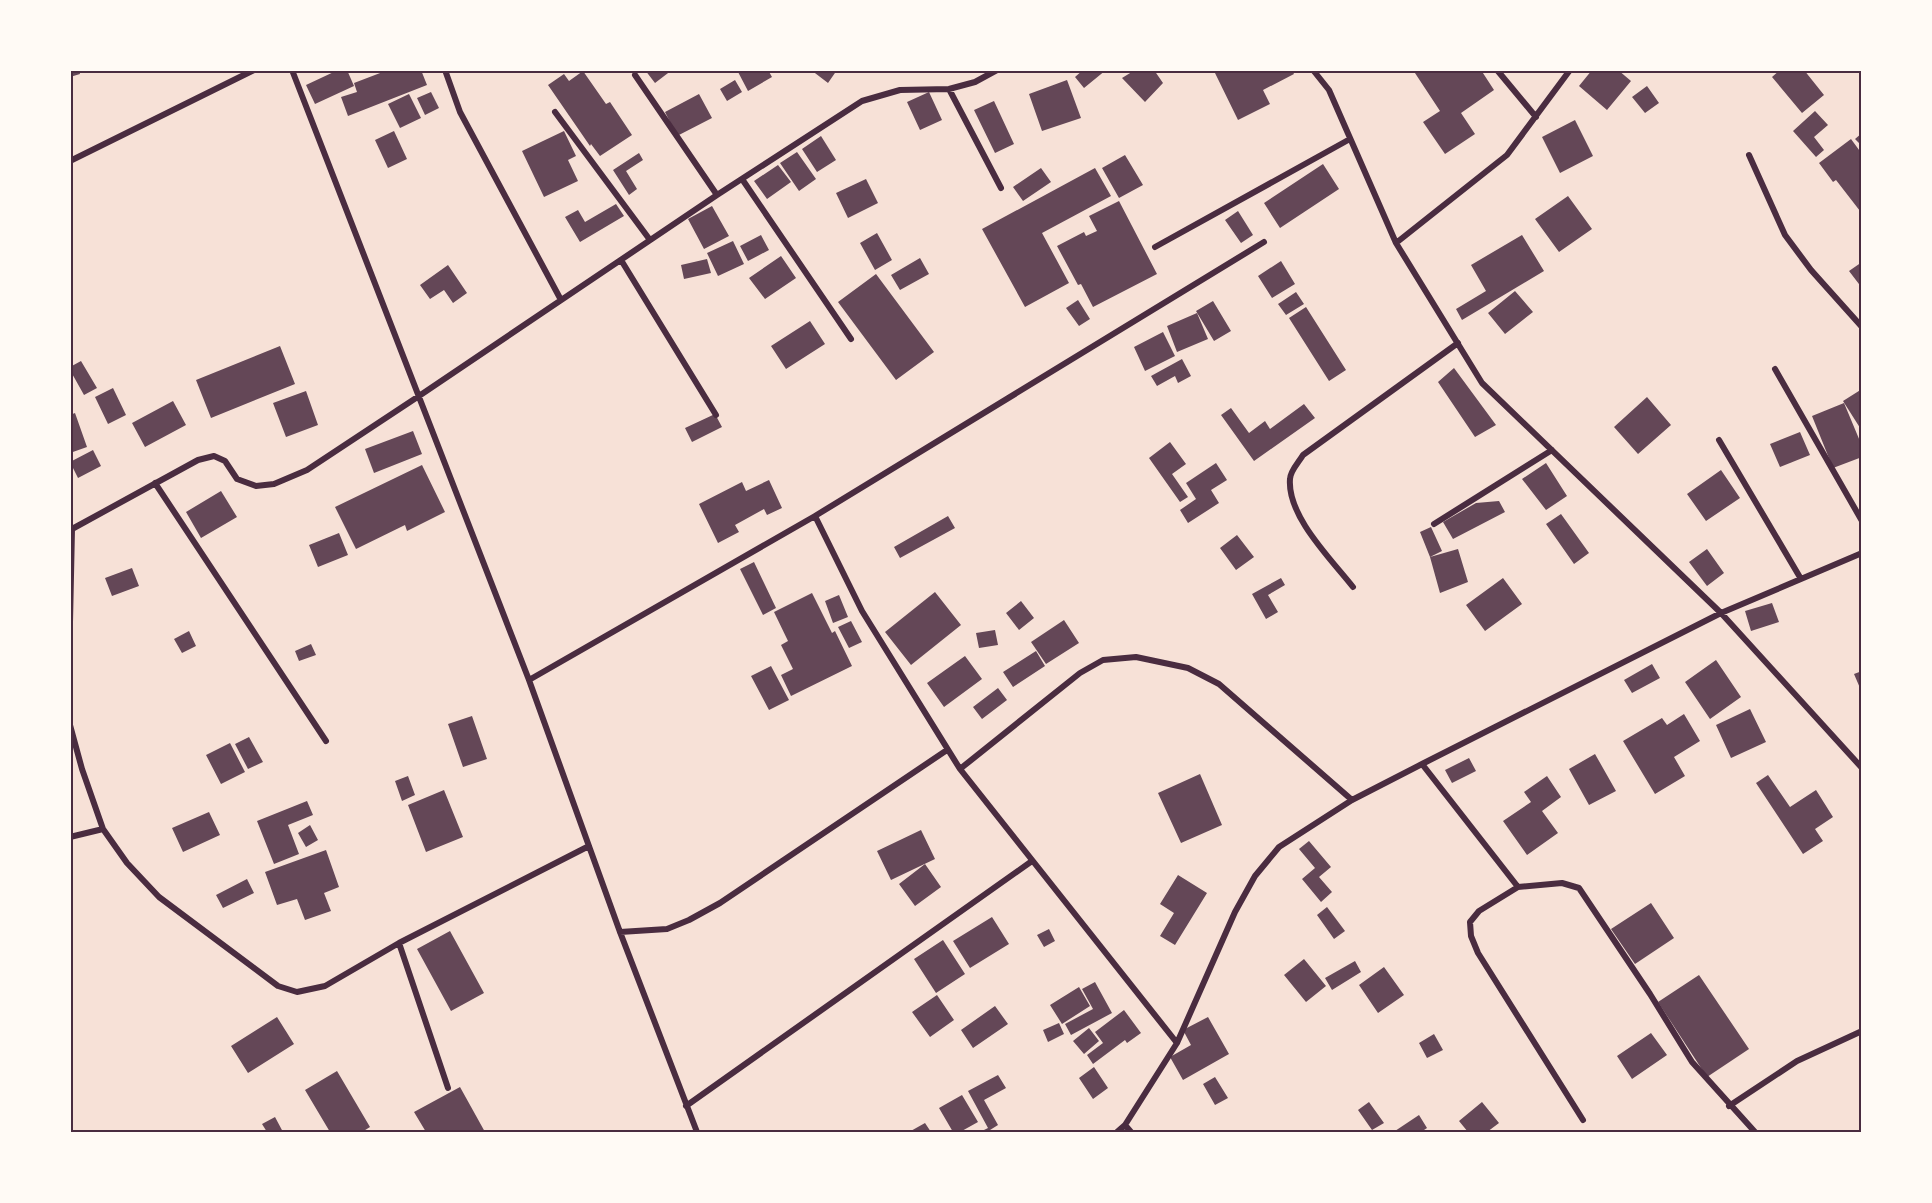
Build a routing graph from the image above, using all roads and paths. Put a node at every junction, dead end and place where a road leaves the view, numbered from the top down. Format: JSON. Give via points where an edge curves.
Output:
{"nodes":[{"id":1,"x":254,"y":70,"type":"edge"},
{"id":2,"x":292,"y":70,"type":"edge"},
{"id":3,"x":445,"y":70,"type":"edge"},
{"id":4,"x":997,"y":70,"type":"edge"},
{"id":5,"x":1313,"y":70,"type":"edge"},
{"id":6,"x":1497,"y":70,"type":"edge"},
{"id":7,"x":1570,"y":70,"type":"edge"},
{"id":8,"x":635,"y":75,"type":"dead end"},
{"id":9,"x":949,"y":88,"type":"junction"},
{"id":10,"x":555,"y":112,"type":"dead end"},
{"id":11,"x":1536,"y":117,"type":"junction"},
{"id":12,"x":1350,"y":139,"type":"junction"},
{"id":13,"x":1749,"y":155,"type":"dead end"},
{"id":14,"x":70,"y":161,"type":"edge"},
{"id":15,"x":742,"y":178,"type":"junction"},
{"id":16,"x":1001,"y":188,"type":"dead end"},
{"id":17,"x":717,"y":195,"type":"junction"},
{"id":18,"x":650,"y":240,"type":"junction"},
{"id":19,"x":1264,"y":242,"type":"dead end"},
{"id":20,"x":1396,"y":243,"type":"junction"},
{"id":21,"x":1155,"y":247,"type":"dead end"},
{"id":22,"x":621,"y":260,"type":"junction"},
{"id":23,"x":561,"y":300,"type":"junction"},
{"id":24,"x":1862,"y":327,"type":"edge"},
{"id":25,"x":851,"y":339,"type":"dead end"},
{"id":26,"x":1458,"y":343,"type":"junction"},
{"id":27,"x":1775,"y":369,"type":"dead end"},
{"id":28,"x":419,"y":396,"type":"junction"},
{"id":29,"x":716,"y":415,"type":"dead end"},
{"id":30,"x":1719,"y":440,"type":"dead end"},
{"id":31,"x":1552,"y":450,"type":"junction"},
{"id":32,"x":155,"y":483,"type":"junction"},
{"id":33,"x":815,"y":516,"type":"junction"},
{"id":34,"x":1862,"y":521,"type":"edge"},
{"id":35,"x":1434,"y":524,"type":"dead end"},
{"id":36,"x":71,"y":527,"type":"edge"},
{"id":37,"x":1862,"y":553,"type":"edge"},
{"id":38,"x":1802,"y":579,"type":"junction"},
{"id":39,"x":1353,"y":587,"type":"dead end"},
{"id":40,"x":1720,"y":613,"type":"junction"},
{"id":41,"x":70,"y":622,"type":"edge"},
{"id":42,"x":529,"y":680,"type":"junction"},
{"id":43,"x":70,"y":725,"type":"edge"},
{"id":44,"x":326,"y":741,"type":"dead end"},
{"id":45,"x":948,"y":750,"type":"junction"},
{"id":46,"x":1422,"y":764,"type":"junction"},
{"id":47,"x":1862,"y":768,"type":"edge"},
{"id":48,"x":960,"y":769,"type":"junction"},
{"id":49,"x":1352,"y":800,"type":"junction"},
{"id":50,"x":103,"y":829,"type":"junction"},
{"id":51,"x":70,"y":837,"type":"edge"},
{"id":52,"x":589,"y":846,"type":"junction"},
{"id":53,"x":1032,"y":861,"type":"junction"},
{"id":54,"x":1518,"y":887,"type":"junction"},
{"id":55,"x":620,"y":932,"type":"junction"},
{"id":56,"x":399,"y":943,"type":"junction"},
{"id":57,"x":1862,"y":1031,"type":"edge"},
{"id":58,"x":1177,"y":1042,"type":"junction"},
{"id":59,"x":448,"y":1088,"type":"dead end"},
{"id":60,"x":686,"y":1106,"type":"junction"},
{"id":61,"x":1730,"y":1106,"type":"junction"},
{"id":62,"x":1583,"y":1120,"type":"dead end"},
{"id":63,"x":1125,"y":1125,"type":"junction"},
{"id":64,"x":698,"y":1132,"type":"edge"},
{"id":65,"x":1117,"y":1132,"type":"edge"},
{"id":66,"x":1131,"y":1132,"type":"edge"},
{"id":67,"x":1755,"y":1132,"type":"edge"}],
"edges":[{"from":1,"to":14,"type":"street"},
{"from":2,"to":28,"type":"street"},
{"from":3,"to":23,"type":"street","via":[[460,112]]},
{"from":4,"to":9,"type":"street","via":[[975,82]]},
{"from":5,"to":12,"type":"street","via":[[1329,90]]},
{"from":6,"to":11,"type":"street"},
{"from":7,"to":11,"type":"street"},
{"from":8,"to":17,"type":"street"},
{"from":9,"to":15,"type":"street","via":[[900,90],[862,101]]},
{"from":9,"to":16,"type":"street"},
{"from":10,"to":18,"type":"street"},
{"from":11,"to":20,"type":"street","via":[[1507,155]]},
{"from":12,"to":20,"type":"street"},
{"from":12,"to":21,"type":"street"},
{"from":13,"to":24,"type":"street","via":[[1785,235]]},
{"from":15,"to":17,"type":"street"},
{"from":15,"to":25,"type":"street"},
{"from":17,"to":18,"type":"street"},
{"from":18,"to":22,"type":"street"},
{"from":19,"to":33,"type":"street"},
{"from":20,"to":26,"type":"street"},
{"from":22,"to":23,"type":"street"},
{"from":22,"to":29,"type":"street"},
{"from":23,"to":28,"type":"street"},
{"from":26,"to":31,"type":"street","via":[[1482,383]]},
{"from":26,"to":39,"type":"street","via":[[1303,455],[1289,477],[1292,500],[1304,524]]},
{"from":27,"to":34,"type":"street"},
{"from":28,"to":32,"type":"street","via":[[307,470],[274,484],[256,486],[237,479],[225,461],[214,456],[198,460]]},
{"from":28,"to":42,"type":"street"},
{"from":30,"to":38,"type":"street"},
{"from":31,"to":35,"type":"street"},
{"from":31,"to":40,"type":"street"},
{"from":32,"to":36,"type":"street"},
{"from":32,"to":44,"type":"street"},
{"from":33,"to":42,"type":"street"},
{"from":33,"to":45,"type":"street","via":[[862,611]]},
{"from":36,"to":41,"type":"street"},
{"from":37,"to":38,"type":"street"},
{"from":38,"to":40,"type":"street"},
{"from":40,"to":46,"type":"street"},
{"from":40,"to":47,"type":"street"},
{"from":42,"to":52,"type":"street"},
{"from":43,"to":50,"type":"street"},
{"from":45,"to":48,"type":"street"},
{"from":45,"to":55,"type":"street","via":[[720,903],[667,929]]},
{"from":46,"to":49,"type":"street"},
{"from":46,"to":54,"type":"street"},
{"from":48,"to":49,"type":"street","via":[[1080,673],[1103,660],[1136,657],[1188,668],[1219,684]]},
{"from":48,"to":53,"type":"street"},
{"from":49,"to":58,"type":"street","via":[[1279,847],[1254,876]]},
{"from":50,"to":51,"type":"street"},
{"from":50,"to":56,"type":"street","via":[[127,863],[159,897],[278,986],[297,992],[325,986]]},
{"from":52,"to":55,"type":"street"},
{"from":52,"to":56,"type":"street"},
{"from":53,"to":58,"type":"street"},
{"from":53,"to":60,"type":"street"},
{"from":54,"to":61,"type":"street","via":[[1562,883],[1579,888],[1692,1062]]},
{"from":54,"to":62,"type":"street","via":[[1479,911],[1470,922],[1471,936]]},
{"from":55,"to":60,"type":"street"},
{"from":56,"to":59,"type":"street"},
{"from":57,"to":61,"type":"street","via":[[1797,1061]]},
{"from":58,"to":63,"type":"street"},
{"from":60,"to":64,"type":"street"},
{"from":61,"to":67,"type":"street"},
{"from":63,"to":65,"type":"street"},
{"from":63,"to":66,"type":"street"}]}
